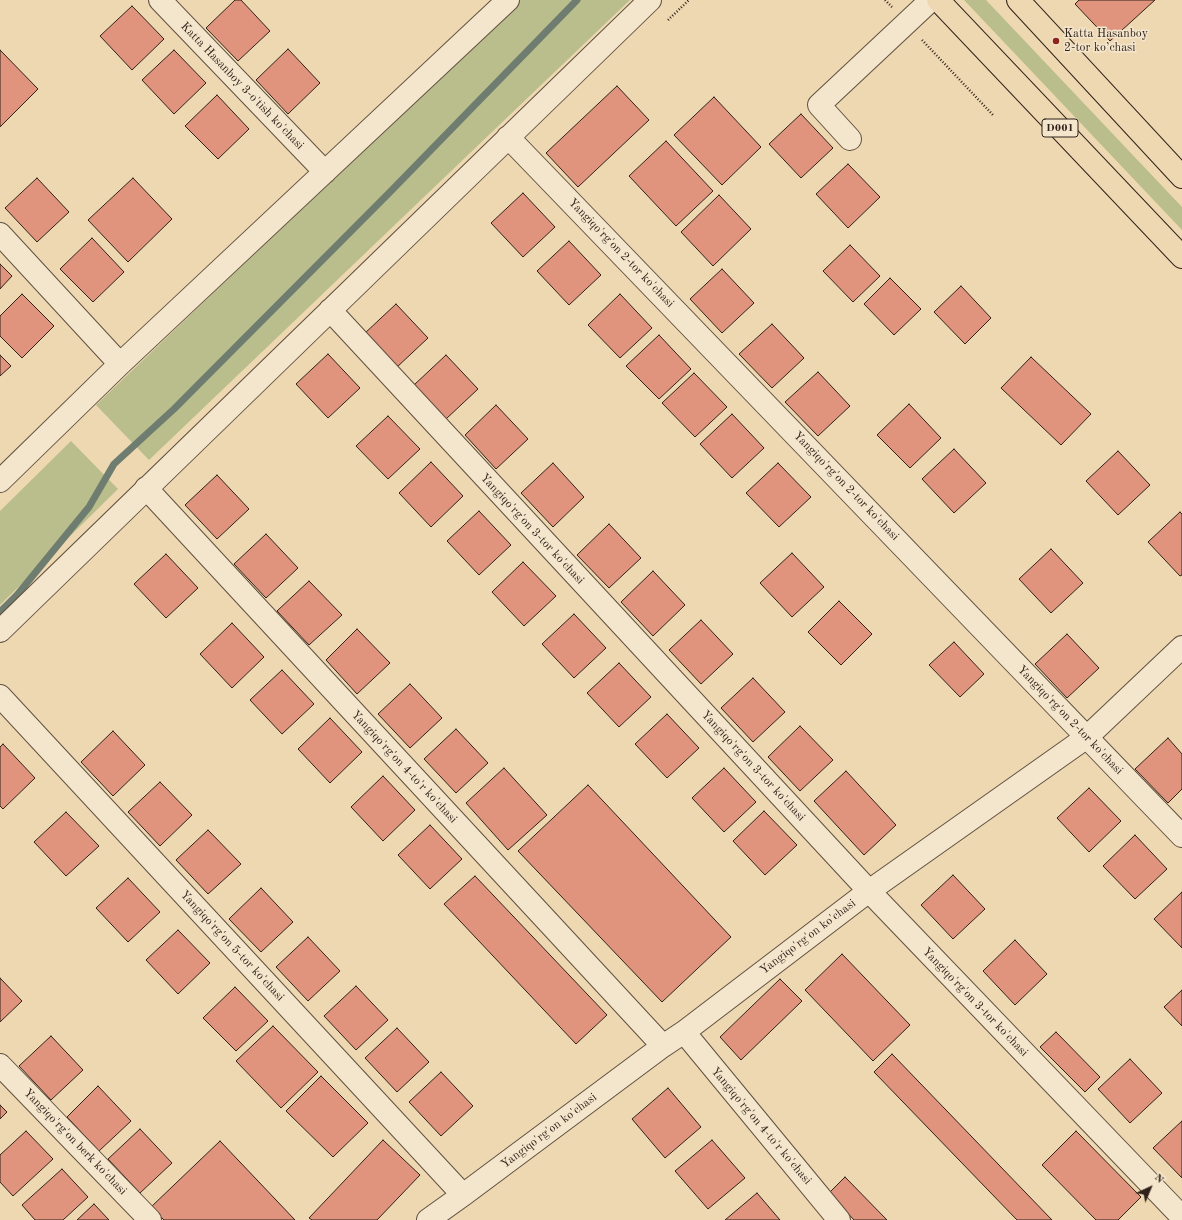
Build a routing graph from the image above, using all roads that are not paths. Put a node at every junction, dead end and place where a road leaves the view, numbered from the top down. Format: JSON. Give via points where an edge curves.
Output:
{"nodes":[{"id":1,"x":160,"y":0,"type":"edge"},
{"id":2,"x":508,"y":0,"type":"edge"},
{"id":3,"x":650,"y":0,"type":"edge"},
{"id":4,"x":931,"y":0,"type":"edge"},
{"id":5,"x":938,"y":0,"type":"edge"},
{"id":6,"x":1018,"y":0,"type":"edge"},
{"id":7,"x":508,"y":137,"type":"junction"},
{"id":8,"x":850,"y":138,"type":"dead end"},
{"id":9,"x":325,"y":172,"type":"junction"},
{"id":10,"x":1182,"y":177,"type":"edge"},
{"id":11,"x":0,"y":234,"type":"edge"},
{"id":12,"x":1182,"y":257,"type":"edge"},
{"id":13,"x":330,"y":310,"type":"junction"},
{"id":14,"x":120,"y":364,"type":"junction"},
{"id":15,"x":0,"y":480,"type":"edge"},
{"id":16,"x":146,"y":488,"type":"junction"},
{"id":17,"x":0,"y":630,"type":"edge"},
{"id":18,"x":1182,"y":647,"type":"edge"},
{"id":19,"x":0,"y":696,"type":"edge"},
{"id":20,"x":1087,"y":737,"type":"junction"},
{"id":21,"x":1182,"y":836,"type":"edge"},
{"id":22,"x":868,"y":891,"type":"junction"},
{"id":23,"x":684,"y":1032,"type":"junction"},
{"id":24,"x":663,"y":1046,"type":"junction"},
{"id":25,"x":0,"y":1065,"type":"edge"},
{"id":26,"x":463,"y":1195,"type":"junction"},
{"id":27,"x":1182,"y":1216,"type":"edge"},
{"id":28,"x":150,"y":1220,"type":"edge"},
{"id":29,"x":428,"y":1220,"type":"edge"},
{"id":30,"x":839,"y":1220,"type":"edge"}],
"edges":[{"from":1,"to":9,"type":"street","name":"Katta Hasanboy 3-o'tish ko'chasi"},
{"from":2,"to":9,"type":"street"},
{"from":3,"to":7,"type":"street"},
{"from":4,"to":8,"type":"street","via":[[819,105]]},
{"from":5,"to":12,"type":"highway","number":"D001"},
{"from":6,"to":10,"type":"highway"},
{"from":7,"to":13,"type":"street"},
{"from":7,"to":20,"type":"street","name":"Yangiqo'rg'on 2-tor ko'chasi"},
{"from":9,"to":14,"type":"street"},
{"from":11,"to":14,"type":"street"},
{"from":13,"to":16,"type":"street"},
{"from":13,"to":22,"type":"street","name":"Yangiqo'rg'on 3-tor ko'chasi"},
{"from":14,"to":15,"type":"street"},
{"from":16,"to":17,"type":"street"},
{"from":16,"to":24,"type":"street","name":"Yangiqo'rg'on 4-to'r ko'chasi"},
{"from":18,"to":20,"type":"street","name":"Yangiqo'rg'on ko'chasi"},
{"from":19,"to":26,"type":"street","name":"Yangiqo'rg'on 5-tor ko'chasi"},
{"from":20,"to":21,"type":"street","name":"Yangiqo'rg'on 2-tor ko'chasi"},
{"from":20,"to":22,"type":"street","name":"Yangiqo'rg'on ko'chasi"},
{"from":22,"to":23,"type":"street","name":"Yangiqo'rg'on ko'chasi"},
{"from":22,"to":27,"type":"street","name":"Yangiqo'rg'on 3-tor ko'chasi"},
{"from":23,"to":24,"type":"street","name":"Yangiqo'rg'on ko'chasi"},
{"from":23,"to":30,"type":"street","name":"Yangiqo'rg'on 4-to'r ko'chasi"},
{"from":24,"to":26,"type":"street","name":"Yangiqo'rg'on ko'chasi"},
{"from":25,"to":28,"type":"street","name":"Yangiqo'rg'on berk ko'chasi"},
{"from":26,"to":29,"type":"street","name":"Yangiqo'rg'on ko'chasi"}]}
